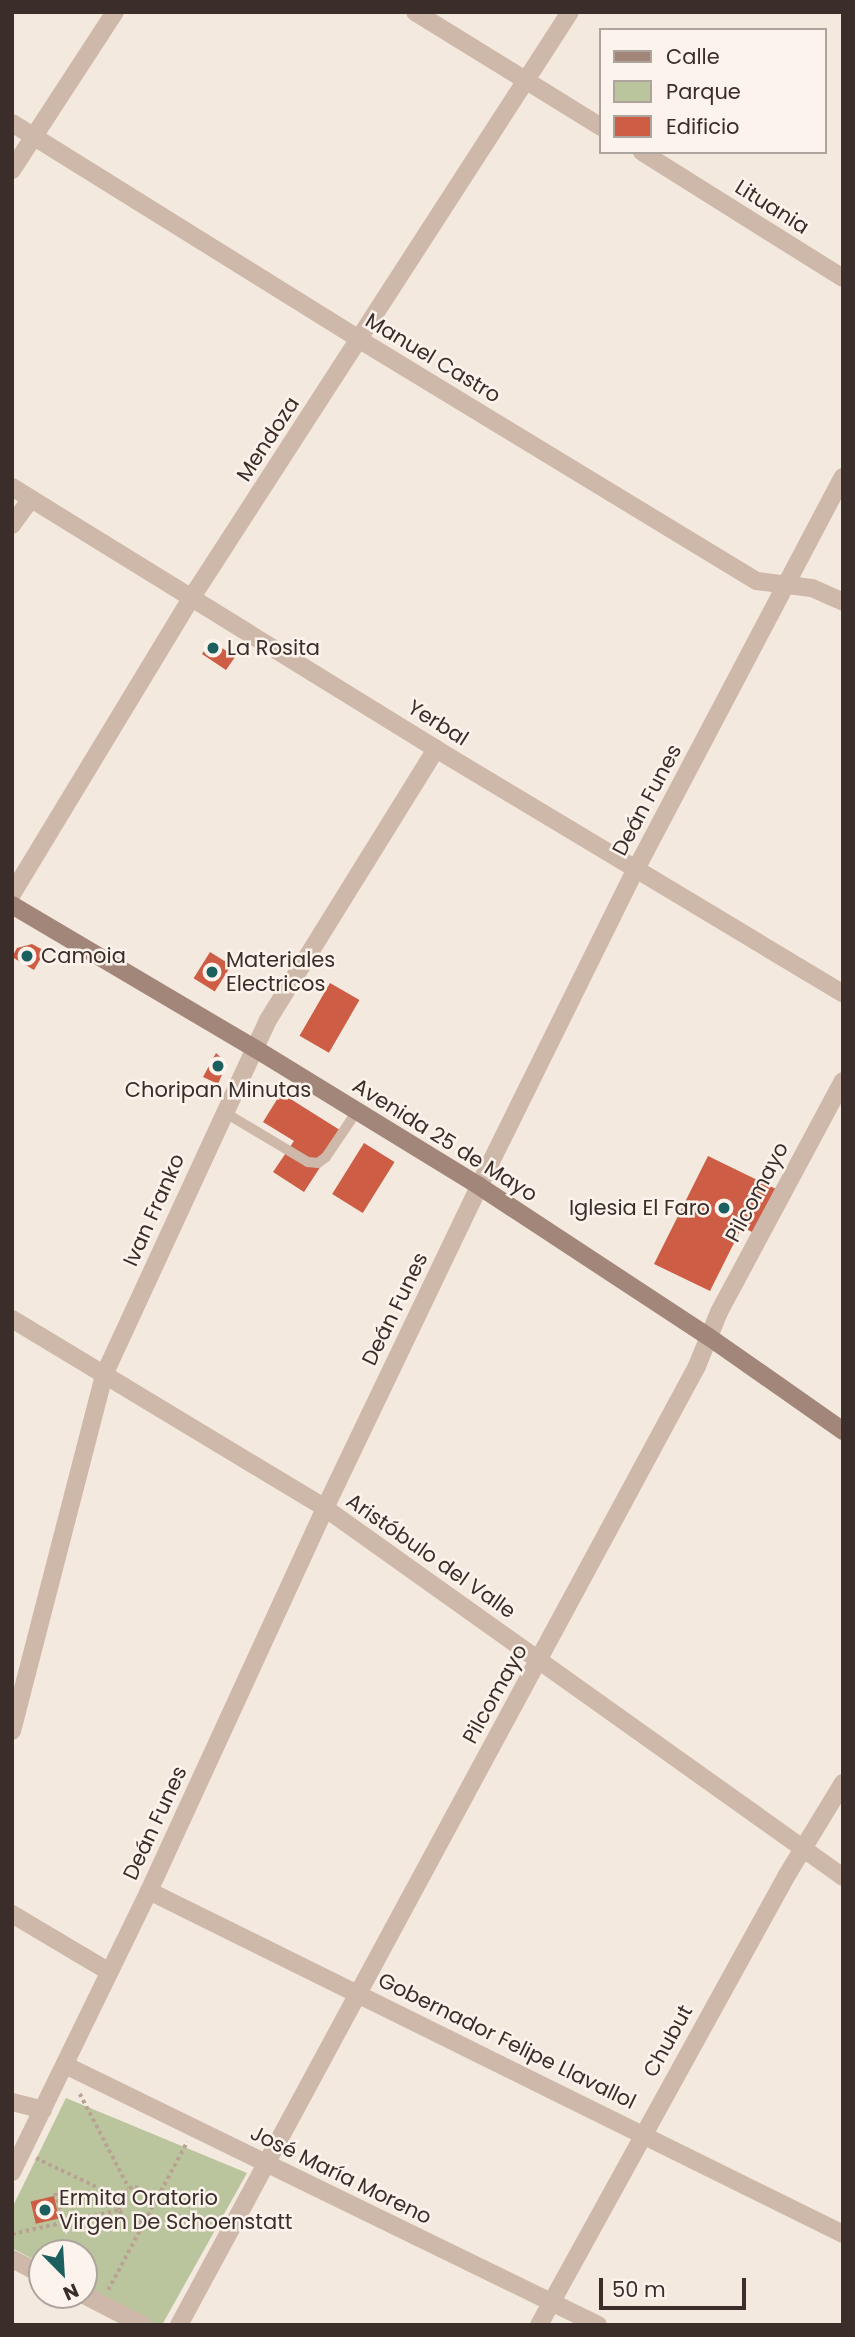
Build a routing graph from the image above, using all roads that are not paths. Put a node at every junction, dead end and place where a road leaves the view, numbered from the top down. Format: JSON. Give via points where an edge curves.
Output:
{"nodes":[{"id":1,"x":115,"y":12,"type":"edge"},
{"id":2,"x":415,"y":12,"type":"edge"},
{"id":3,"x":569,"y":12,"type":"edge"},
{"id":4,"x":527,"y":81,"type":"junction"},
{"id":5,"x":12,"y":123,"type":"edge"},
{"id":6,"x":600,"y":126,"type":"edge"},
{"id":7,"x":34,"y":137,"type":"junction"},
{"id":8,"x":645,"y":154,"type":"edge"},
{"id":9,"x":12,"y":170,"type":"edge"},
{"id":10,"x":843,"y":278,"type":"edge"},
{"id":11,"x":360,"y":340,"type":"junction"},
{"id":12,"x":843,"y":477,"type":"edge"},
{"id":13,"x":12,"y":487,"type":"edge"},
{"id":14,"x":31,"y":499,"type":"junction"},
{"id":15,"x":12,"y":525,"type":"edge"},
{"id":16,"x":786,"y":585,"type":"junction"},
{"id":17,"x":192,"y":597,"type":"junction"},
{"id":18,"x":843,"y":602,"type":"edge"},
{"id":19,"x":436,"y":749,"type":"junction"},
{"id":20,"x":636,"y":870,"type":"junction"},
{"id":21,"x":12,"y":894,"type":"edge"},
{"id":22,"x":12,"y":905,"type":"edge"},
{"id":23,"x":843,"y":994,"type":"edge"},
{"id":24,"x":254,"y":1048,"type":"junction"},
{"id":25,"x":843,"y":1081,"type":"edge"},
{"id":26,"x":357,"y":1111,"type":"junction"},
{"id":27,"x":224,"y":1112,"type":"junction"},
{"id":28,"x":479,"y":1186,"type":"junction"},
{"id":29,"x":12,"y":1319,"type":"edge"},
{"id":30,"x":709,"y":1337,"type":"junction"},
{"id":31,"x":104,"y":1375,"type":"junction"},
{"id":32,"x":843,"y":1431,"type":"edge"},
{"id":33,"x":325,"y":1508,"type":"junction"},
{"id":34,"x":539,"y":1660,"type":"junction"},
{"id":35,"x":12,"y":1731,"type":"edge"},
{"id":36,"x":843,"y":1783,"type":"edge"},
{"id":37,"x":803,"y":1849,"type":"junction"},
{"id":38,"x":843,"y":1877,"type":"edge"},
{"id":39,"x":149,"y":1891,"type":"junction"},
{"id":40,"x":12,"y":1914,"type":"edge"},
{"id":41,"x":108,"y":1971,"type":"junction"},
{"id":42,"x":358,"y":1992,"type":"junction"},
{"id":43,"x":65,"y":2065,"type":"junction"},
{"id":44,"x":12,"y":2102,"type":"edge"},
{"id":45,"x":43,"y":2110,"type":"junction"},
{"id":46,"x":642,"y":2134,"type":"junction"},
{"id":47,"x":265,"y":2162,"type":"junction"},
{"id":48,"x":12,"y":2172,"type":"edge"},
{"id":49,"x":843,"y":2234,"type":"edge"},
{"id":50,"x":12,"y":2259,"type":"edge"},
{"id":51,"x":28,"y":2267,"type":"edge"},
{"id":52,"x":98,"y":2302,"type":"edge"},
{"id":53,"x":550,"y":2303,"type":"junction"},
{"id":54,"x":142,"y":2325,"type":"edge"},
{"id":55,"x":179,"y":2325,"type":"edge"},
{"id":56,"x":538,"y":2325,"type":"edge"},
{"id":57,"x":598,"y":2325,"type":"edge"}],
"edges":[{"from":1,"to":7,"type":"street"},
{"from":2,"to":4,"type":"street"},
{"from":3,"to":4,"type":"street","name":"Mendoza"},
{"from":4,"to":6,"type":"street"},
{"from":4,"to":11,"type":"street","name":"Mendoza"},
{"from":5,"to":7,"type":"street","name":"Manuel Castro"},
{"from":7,"to":9,"type":"street"},
{"from":7,"to":11,"type":"street","name":"Manuel Castro"},
{"from":8,"to":10,"type":"street","name":"Lituania"},
{"from":11,"to":16,"type":"street","name":"Manuel Castro","via":[[757,580]]},
{"from":11,"to":17,"type":"street","name":"Mendoza"},
{"from":12,"to":16,"type":"street","name":"Deán Funes"},
{"from":13,"to":14,"type":"street","name":"Yerbal"},
{"from":14,"to":15,"type":"street"},
{"from":14,"to":17,"type":"street","name":"Yerbal"},
{"from":16,"to":18,"type":"street","name":"Manuel Castro","via":[[812,588]]},
{"from":16,"to":20,"type":"street","name":"Deán Funes"},
{"from":17,"to":19,"type":"street","name":"Yerbal"},
{"from":17,"to":21,"type":"street","name":"Mendoza"},
{"from":19,"to":20,"type":"street","name":"Yerbal"},
{"from":19,"to":24,"type":"street","name":"Ivan Franko"},
{"from":20,"to":23,"type":"street","name":"Yerbal"},
{"from":20,"to":28,"type":"street","name":"Deán Funes"},
{"from":22,"to":24,"type":"main road","name":"Avenida 25 de Mayo"},
{"from":24,"to":26,"type":"main road","name":"Avenida 25 de Mayo"},
{"from":24,"to":27,"type":"street","name":"Ivan Franko"},
{"from":25,"to":30,"type":"street","name":"Pilcomayo"},
{"from":26,"to":27,"type":"lane","via":[[318,1163],[308,1162]]},
{"from":26,"to":28,"type":"main road","name":"Avenida 25 de Mayo"},
{"from":27,"to":31,"type":"street","name":"Ivan Franko"},
{"from":28,"to":30,"type":"main road","name":"Avenida 25 de Mayo"},
{"from":28,"to":33,"type":"street","name":"Deán Funes"},
{"from":29,"to":31,"type":"street","name":"Aristóbulo del Valle"},
{"from":30,"to":32,"type":"main road","name":"Avenida 25 de Mayo"},
{"from":30,"to":34,"type":"street","name":"Pilcomayo"},
{"from":31,"to":33,"type":"street","name":"Aristóbulo del Valle"},
{"from":31,"to":35,"type":"street","name":"Ivan Franko"},
{"from":33,"to":34,"type":"street","name":"Aristóbulo del Valle"},
{"from":33,"to":39,"type":"street","name":"Deán Funes"},
{"from":34,"to":37,"type":"street","name":"Aristóbulo del Valle"},
{"from":34,"to":42,"type":"street","name":"Pilcomayo"},
{"from":36,"to":37,"type":"street","name":"Chubut"},
{"from":37,"to":38,"type":"street","name":"Aristóbulo del Valle"},
{"from":37,"to":46,"type":"street","name":"Chubut"},
{"from":39,"to":41,"type":"street","name":"Deán Funes"},
{"from":39,"to":42,"type":"street","name":"Gobernador Felipe Llavallol"},
{"from":40,"to":41,"type":"street"},
{"from":41,"to":43,"type":"street","name":"Deán Funes"},
{"from":42,"to":46,"type":"street","name":"Gobernador Felipe Llavallol"},
{"from":42,"to":47,"type":"street","name":"Pilcomayo"},
{"from":43,"to":45,"type":"street","name":"Deán Funes"},
{"from":43,"to":47,"type":"street","name":"José María Moreno"},
{"from":44,"to":45,"type":"street"},
{"from":45,"to":48,"type":"street","name":"Deán Funes"},
{"from":46,"to":49,"type":"street","name":"Gobernador Felipe Llavallol"},
{"from":46,"to":53,"type":"street","name":"Chubut"},
{"from":47,"to":53,"type":"street","name":"José María Moreno"},
{"from":47,"to":55,"type":"street","name":"Pilcomayo"},
{"from":50,"to":51,"type":"street"},
{"from":52,"to":54,"type":"street"},
{"from":53,"to":56,"type":"street","name":"Chubut"},
{"from":53,"to":57,"type":"street","name":"José María Moreno"}]}
